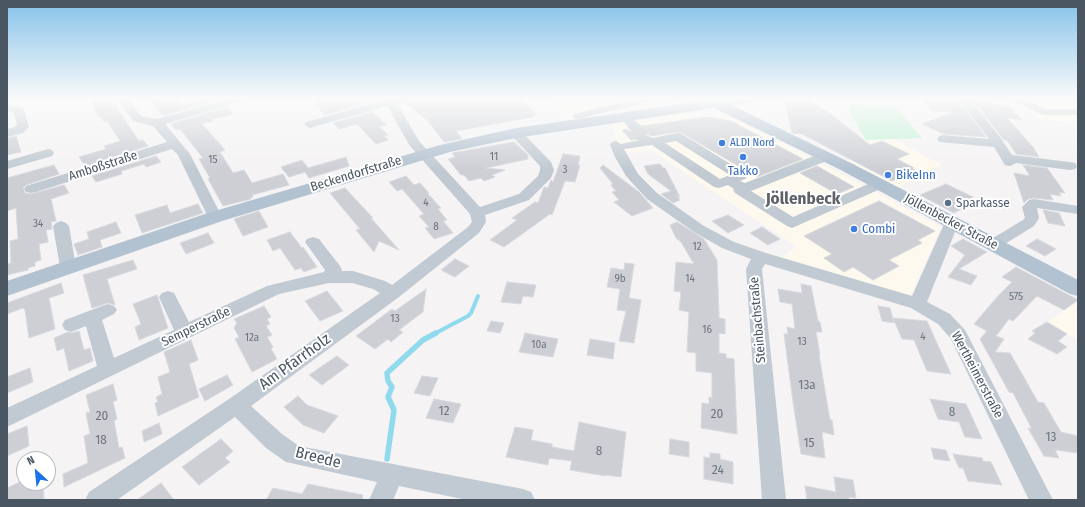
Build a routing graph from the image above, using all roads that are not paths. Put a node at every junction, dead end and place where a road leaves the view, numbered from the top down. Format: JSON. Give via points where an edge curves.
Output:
{"nodes":[{"id":1,"x":23,"y":123,"type":"edge"},
{"id":2,"x":157,"y":123,"type":"edge"},
{"id":3,"x":315,"y":123,"type":"edge"},
{"id":4,"x":402,"y":123,"type":"edge"},
{"id":5,"x":554,"y":123,"type":"edge"},
{"id":6,"x":631,"y":123,"type":"edge"},
{"id":7,"x":753,"y":123,"type":"edge"},
{"id":8,"x":982,"y":123,"type":"edge"},
{"id":9,"x":310,"y":124,"type":"dead end"},
{"id":10,"x":636,"y":128,"type":"tunnel mouth"},
{"id":11,"x":7,"y":133,"type":"edge"},
{"id":12,"x":516,"y":133,"type":"junction"},
{"id":13,"x":943,"y":139,"type":"dead end"},
{"id":14,"x":174,"y":144,"type":"junction"},
{"id":15,"x":998,"y":144,"type":"junction"},
{"id":16,"x":48,"y":153,"type":"dead end"},
{"id":17,"x":423,"y":154,"type":"junction"},
{"id":18,"x":824,"y":157,"type":"junction"},
{"id":19,"x":7,"y":165,"type":"edge"},
{"id":20,"x":1070,"y":166,"type":"dead end"},
{"id":21,"x":880,"y":184,"type":"junction"},
{"id":22,"x":737,"y":186,"type":"junction"},
{"id":23,"x":31,"y":188,"type":"dead end"},
{"id":24,"x":1078,"y":210,"type":"edge"},
{"id":25,"x":477,"y":213,"type":"junction"},
{"id":26,"x":215,"y":217,"type":"junction"},
{"id":27,"x":952,"y":222,"type":"junction"},
{"id":28,"x":61,"y":226,"type":"dead end"},
{"id":29,"x":313,"y":242,"type":"dead end"},
{"id":30,"x":994,"y":244,"type":"junction"},
{"id":31,"x":760,"y":257,"type":"junction"},
{"id":32,"x":68,"y":267,"type":"junction"},
{"id":33,"x":329,"y":277,"type":"junction"},
{"id":34,"x":7,"y":288,"type":"edge"},
{"id":35,"x":1078,"y":289,"type":"edge"},
{"id":36,"x":393,"y":293,"type":"junction"},
{"id":37,"x":168,"y":297,"type":"dead end"},
{"id":38,"x":916,"y":304,"type":"junction"},
{"id":39,"x":72,"y":325,"type":"dead end"},
{"id":40,"x":185,"y":333,"type":"junction"},
{"id":41,"x":108,"y":370,"type":"junction"},
{"id":42,"x":236,"y":404,"type":"junction"},
{"id":43,"x":7,"y":418,"type":"edge"},
{"id":44,"x":392,"y":474,"type":"junction"},
{"id":45,"x":97,"y":500,"type":"edge"},
{"id":46,"x":381,"y":500,"type":"edge"},
{"id":47,"x":523,"y":500,"type":"edge"},
{"id":48,"x":774,"y":500,"type":"edge"},
{"id":49,"x":1041,"y":500,"type":"edge"}],
"edges":[{"from":1,"to":11,"type":"street","via":[[23,127]]},
{"from":2,"to":14,"type":"street"},
{"from":3,"to":9,"type":"street"},
{"from":4,"to":17,"type":"street"},
{"from":5,"to":12,"type":"main road","name":"Beckendorfstraße"},
{"from":6,"to":10,"type":"street"},
{"from":7,"to":18,"type":"main road","name":"Jöllenbecker Straße"},
{"from":8,"to":15,"type":"street"},
{"from":12,"to":17,"type":"main road","name":"Beckendorfstraße"},
{"from":12,"to":25,"type":"street","via":[[546,164],[544,178],[524,197]]},
{"from":13,"to":15,"type":"street"},
{"from":14,"to":23,"type":"street","name":"Amboßstraße"},
{"from":14,"to":26,"type":"street","via":[[184,154]]},
{"from":15,"to":20,"type":"street","via":[[1008,160]]},
{"from":16,"to":19,"type":"street"},
{"from":17,"to":25,"type":"street"},
{"from":17,"to":26,"type":"main road","name":"Beckendorfstraße"},
{"from":18,"to":21,"type":"main road","name":"Jöllenbecker Straße"},
{"from":18,"to":22,"type":"street"},
{"from":21,"to":22,"type":"street","via":[[792,223]]},
{"from":21,"to":27,"type":"main road","name":"Jöllenbecker Straße"},
{"from":22,"to":31,"type":"street","via":[[719,184],[650,141],[621,145],[621,158],[633,176],[663,205],[728,245]]},
{"from":24,"to":30,"type":"street","via":[[1034,202],[1029,207],[1032,218],[1029,223]]},
{"from":25,"to":36,"type":"street","name":"Am Pfarrholz","via":[[479,222],[474,230]]},
{"from":26,"to":32,"type":"main road","name":"Beckendorfstraße"},
{"from":27,"to":30,"type":"main road","name":"Jöllenbecker Straße"},
{"from":27,"to":38,"type":"street"},
{"from":28,"to":32,"type":"street"},
{"from":29,"to":33,"type":"street","via":[[334,270]]},
{"from":30,"to":35,"type":"main road","name":"Jöllenbecker Straße"},
{"from":31,"to":38,"type":"street","name":"Wertheimerstraße"},
{"from":31,"to":48,"type":"street","name":"Steinbachstraße","via":[[754,270]]},
{"from":32,"to":34,"type":"main road","name":"Beckendorfstraße"},
{"from":33,"to":36,"type":"street","name":"Semperstraße","via":[[353,277],[380,284]]},
{"from":33,"to":40,"type":"street","name":"Semperstraße","via":[[273,290]]},
{"from":36,"to":42,"type":"street","name":"Am Pfarrholz"},
{"from":37,"to":40,"type":"street"},
{"from":38,"to":49,"type":"street","name":"Wertheimerstraße","via":[[944,319],[958,335]]},
{"from":39,"to":41,"type":"street","via":[[100,314]]},
{"from":40,"to":41,"type":"street","name":"Semperstraße"},
{"from":41,"to":43,"type":"street","name":"Semperstraße"},
{"from":42,"to":44,"type":"street","name":"Breede","via":[[274,441],[294,455]]},
{"from":42,"to":45,"type":"street","name":"Am Pfarrholz"},
{"from":44,"to":46,"type":"street"},
{"from":44,"to":47,"type":"street","name":"Breede"}]}
